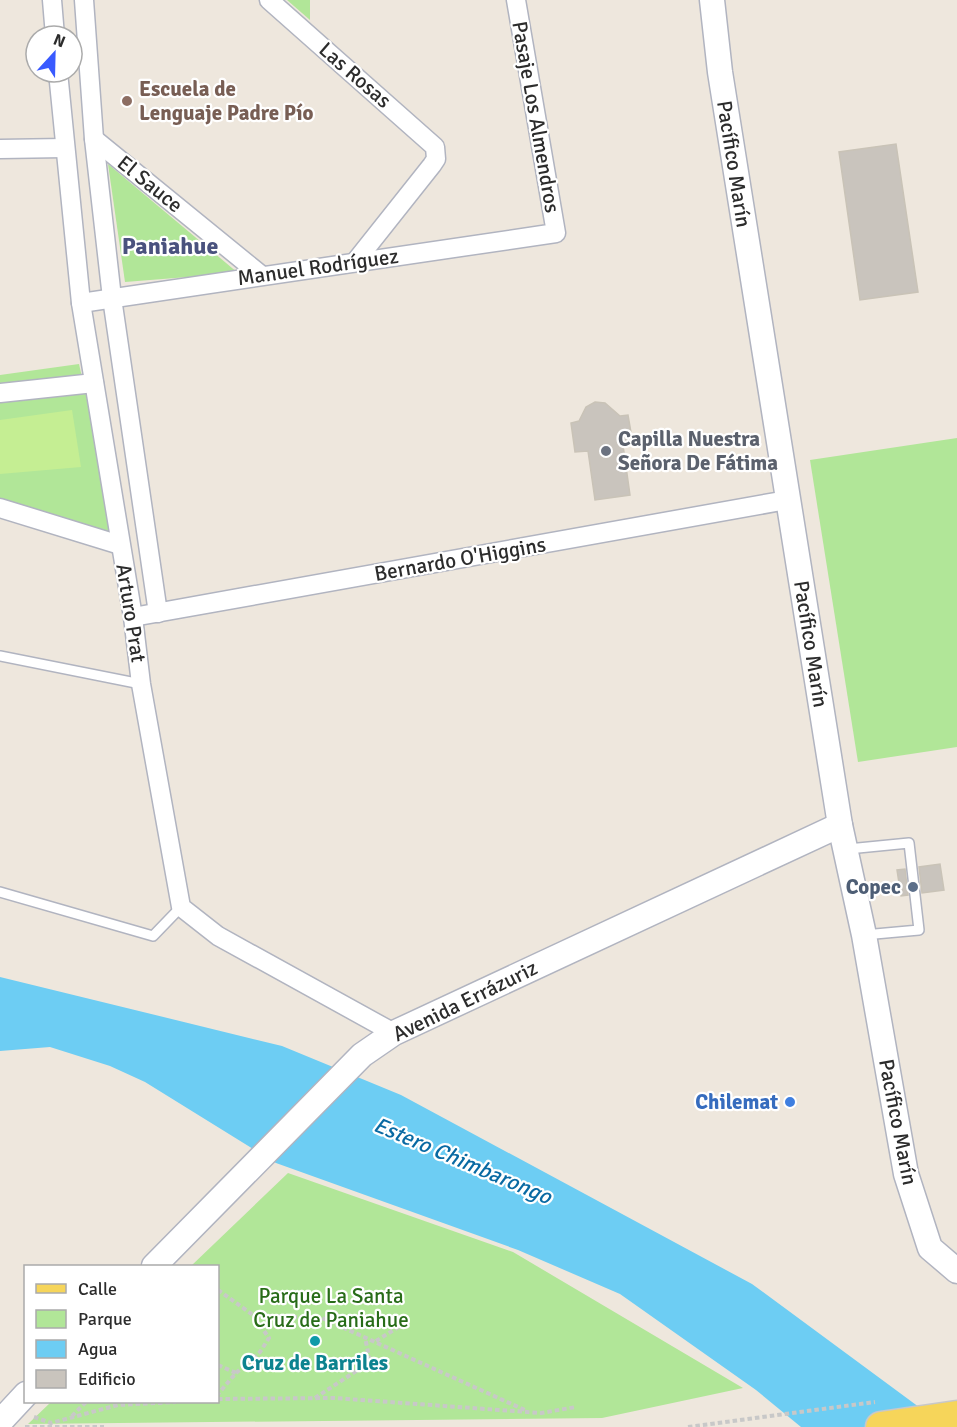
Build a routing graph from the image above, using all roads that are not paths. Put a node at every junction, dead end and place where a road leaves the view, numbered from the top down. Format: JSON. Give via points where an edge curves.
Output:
{"nodes":[{"id":1,"x":52,"y":0,"type":"edge"},
{"id":2,"x":84,"y":0,"type":"edge"},
{"id":3,"x":269,"y":0,"type":"edge"},
{"id":4,"x":516,"y":0,"type":"edge"},
{"id":5,"x":712,"y":0,"type":"edge"},
{"id":6,"x":54,"y":24,"type":"edge"},
{"id":7,"x":59,"y":84,"type":"edge"},
{"id":8,"x":94,"y":139,"type":"junction"},
{"id":9,"x":65,"y":148,"type":"junction"},
{"id":10,"x":0,"y":149,"type":"edge"},
{"id":11,"x":556,"y":233,"type":"joint"},
{"id":12,"x":355,"y":262,"type":"junction"},
{"id":13,"x":261,"y":275,"type":"junction"},
{"id":14,"x":112,"y":298,"type":"junction"},
{"id":15,"x":81,"y":303,"type":"junction"},
{"id":16,"x":94,"y":383,"type":"junction"},
{"id":17,"x":0,"y":393,"type":"edge"},
{"id":18,"x":788,"y":500,"type":"junction"},
{"id":19,"x":0,"y":508,"type":"edge"},
{"id":20,"x":120,"y":545,"type":"junction"},
{"id":21,"x":159,"y":613,"type":"junction"},
{"id":22,"x":133,"y":617,"type":"junction"},
{"id":23,"x":0,"y":656,"type":"edge"},
{"id":24,"x":141,"y":684,"type":"junction"},
{"id":25,"x":840,"y":825,"type":"junction"},
{"id":26,"x":845,"y":849,"type":"junction"},
{"id":27,"x":0,"y":892,"type":"edge"},
{"id":28,"x":181,"y":907,"type":"junction"},
{"id":29,"x":864,"y":935,"type":"junction"},
{"id":30,"x":394,"y":1033,"type":"junction"},
{"id":31,"x":155,"y":1265,"type":"edge"},
{"id":32,"x":957,"y":1271,"type":"edge"},
{"id":33,"x":879,"y":1414,"type":"edge"},
{"id":34,"x":957,"y":1416,"type":"edge"}],
"edges":[{"from":1,"to":6,"type":"street"},
{"from":2,"to":8,"type":"street","name":"Arturo Prat"},
{"from":3,"to":12,"type":"street","name":"Las Rosas","via":[[431,142],[437,153],[432,165]]},
{"from":4,"to":11,"type":"street","name":"Pasaje Los Almendros"},
{"from":5,"to":18,"type":"street","name":"Pacífico Marín"},
{"from":7,"to":9,"type":"street","name":"Arturo Prat"},
{"from":8,"to":13,"type":"street","name":"El Sauce"},
{"from":8,"to":14,"type":"street","name":"Arturo Prat"},
{"from":9,"to":10,"type":"street"},
{"from":9,"to":15,"type":"street","name":"Arturo Prat"},
{"from":11,"to":12,"type":"street","name":"Manuel Rodríguez"},
{"from":12,"to":13,"type":"street","name":"Manuel Rodríguez"},
{"from":13,"to":14,"type":"street","name":"Manuel Rodríguez"},
{"from":14,"to":15,"type":"street","name":"Manuel Rodríguez"},
{"from":14,"to":21,"type":"street","name":"Arturo Prat"},
{"from":15,"to":16,"type":"street","name":"Arturo Prat"},
{"from":16,"to":17,"type":"street"},
{"from":16,"to":20,"type":"street","name":"Arturo Prat"},
{"from":18,"to":21,"type":"street","name":"Bernardo O'Higgins"},
{"from":18,"to":25,"type":"street","name":"Pacífico Marín"},
{"from":19,"to":20,"type":"street"},
{"from":20,"to":22,"type":"street","name":"Arturo Prat"},
{"from":21,"to":22,"type":"street","name":"Bernardo O'Higgins"},
{"from":22,"to":24,"type":"street","name":"Arturo Prat"},
{"from":23,"to":24,"type":"lane"},
{"from":24,"to":28,"type":"street","name":"Arturo Prat"},
{"from":25,"to":26,"type":"street","name":"Pacífico Marín"},
{"from":25,"to":30,"type":"street","name":"Avenida Errázuriz"},
{"from":26,"to":29,"type":"street","name":"Pacífico Marín"},
{"from":26,"to":29,"type":"lane","via":[[909,843],[919,930]]},
{"from":27,"to":28,"type":"lane","via":[[153,936]]},
{"from":28,"to":30,"type":"street","via":[[218,936]]},
{"from":29,"to":32,"type":"street","name":"Pacífico Marín","via":[[906,1174],[930,1248]]},
{"from":30,"to":31,"type":"street","name":"Avenida Errázuriz","via":[[362,1055]]},
{"from":33,"to":34,"type":"main road"}]}
